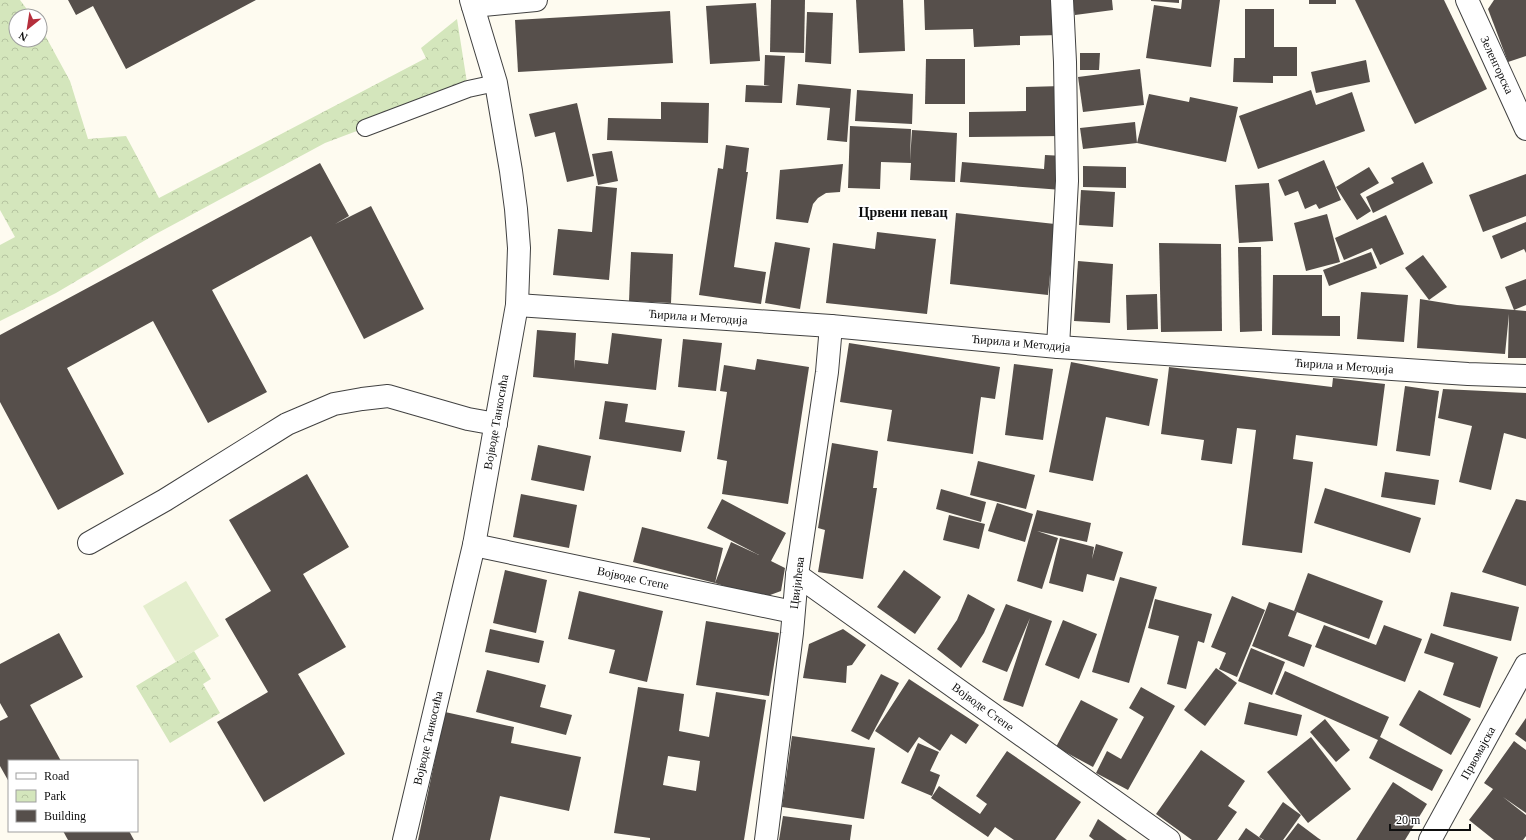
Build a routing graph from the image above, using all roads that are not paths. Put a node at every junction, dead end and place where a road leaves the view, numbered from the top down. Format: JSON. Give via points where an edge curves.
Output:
{"nodes":[{"id":1,"x":536,"y":0,"type":"edge"},
{"id":2,"x":1062,"y":0,"type":"edge"},
{"id":3,"x":1467,"y":0,"type":"edge"},
{"id":4,"x":472,"y":3,"type":"edge"},
{"id":5,"x":496,"y":83,"type":"junction"},
{"id":6,"x":365,"y":128,"type":"dead end"},
{"id":7,"x":1526,"y":129,"type":"edge"},
{"id":8,"x":516,"y":305,"type":"junction"},
{"id":9,"x":831,"y":326,"type":"junction"},
{"id":10,"x":1058,"y":347,"type":"junction"},
{"id":11,"x":1526,"y":376,"type":"edge"},
{"id":12,"x":496,"y":424,"type":"junction"},
{"id":13,"x":89,"y":543,"type":"dead end"},
{"id":14,"x":474,"y":545,"type":"junction"},
{"id":15,"x":798,"y":574,"type":"junction"},
{"id":16,"x":793,"y":612,"type":"junction"},
{"id":17,"x":1526,"y":665,"type":"edge"},
{"id":18,"x":404,"y":840,"type":"edge"},
{"id":19,"x":766,"y":840,"type":"edge"},
{"id":20,"x":1169,"y":840,"type":"edge"},
{"id":21,"x":1430,"y":840,"type":"edge"}],
"edges":[{"from":1,"to":4,"type":"street"},
{"from":2,"to":10,"type":"street","via":[[1067,181]]},
{"from":3,"to":7,"type":"street","name":"Зеленгорска"},
{"from":4,"to":5,"type":"street","name":"Војводе Танкосића"},
{"from":5,"to":6,"type":"lane","via":[[468,89]]},
{"from":5,"to":8,"type":"street","name":"Војводе Танкосића","via":[[516,209],[519,248]]},
{"from":8,"to":9,"type":"street","name":"Ћирила и Методија"},
{"from":8,"to":12,"type":"street","name":"Војводе Танкосића"},
{"from":9,"to":10,"type":"street","name":"Ћирила и Методија"},
{"from":9,"to":15,"type":"street","name":"Цвијићева","via":[[827,372]]},
{"from":10,"to":11,"type":"street","name":"Ћирила и Методија"},
{"from":12,"to":13,"type":"street","via":[[468,419],[388,396],[334,404],[287,424],[165,500]]},
{"from":12,"to":14,"type":"street","name":"Војводе Танкосића"},
{"from":14,"to":16,"type":"street","name":"Војводе Степе"},
{"from":14,"to":18,"type":"street","name":"Војводе Танкосића"},
{"from":15,"to":16,"type":"street","name":"Цвијићева"},
{"from":15,"to":20,"type":"street","name":"Војводе Степе"},
{"from":16,"to":19,"type":"street","name":"Цвијићева"},
{"from":17,"to":21,"type":"street","name":"Првомајска"}]}
